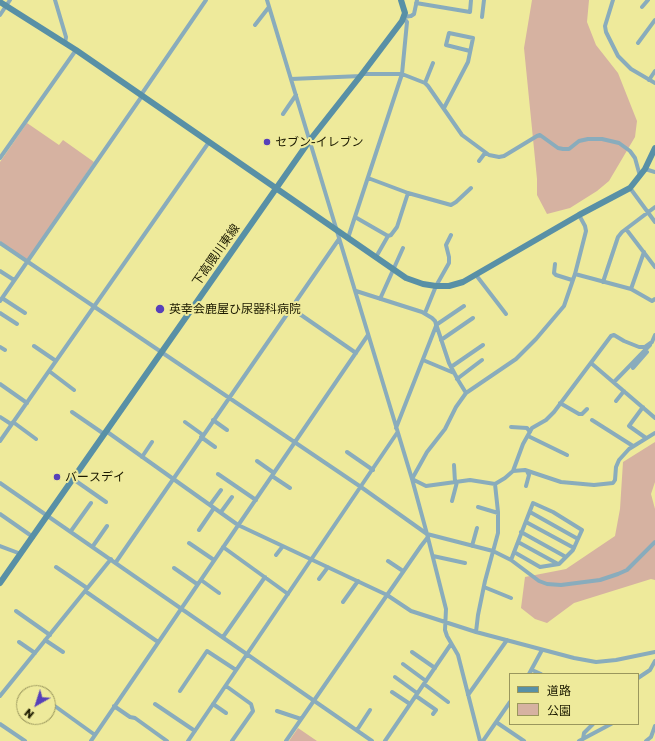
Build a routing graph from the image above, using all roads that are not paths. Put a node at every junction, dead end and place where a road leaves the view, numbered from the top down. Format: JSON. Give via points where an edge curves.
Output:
{"nodes":[{"id":1,"x":10,"y":0,"type":"edge"},
{"id":2,"x":55,"y":0,"type":"edge"},
{"id":3,"x":206,"y":0,"type":"edge"},
{"id":4,"x":267,"y":0,"type":"edge"},
{"id":5,"x":401,"y":0,"type":"edge"},
{"id":6,"x":471,"y":0,"type":"edge"},
{"id":7,"x":484,"y":0,"type":"edge"},
{"id":8,"x":613,"y":0,"type":"edge"},
{"id":9,"x":648,"y":0,"type":"edge"},
{"id":10,"x":416,"y":1,"type":"edge"},
{"id":11,"x":0,"y":2,"type":"edge"},
{"id":12,"x":6,"y":6,"type":"junction"},
{"id":13,"x":269,"y":7,"type":"junction"},
{"id":14,"x":642,"y":7,"type":"dead end"},
{"id":15,"x":0,"y":15,"type":"edge"},
{"id":16,"x":403,"y":17,"type":"junction"},
{"id":17,"x":482,"y":17,"type":"dead end"},
{"id":18,"x":655,"y":20,"type":"edge"},
{"id":19,"x":255,"y":25,"type":"dead end"},
{"id":20,"x":65,"y":43,"type":"junction"},
{"id":21,"x":638,"y":43,"type":"dead end"},
{"id":22,"x":76,"y":50,"type":"junction"},
{"id":23,"x":470,"y":51,"type":"junction"},
{"id":24,"x":433,"y":63,"type":"dead end"},
{"id":25,"x":655,"y":71,"type":"edge"},
{"id":26,"x":402,"y":74,"type":"junction"},
{"id":27,"x":361,"y":75,"type":"junction"},
{"id":28,"x":291,"y":79,"type":"junction"},
{"id":29,"x":649,"y":80,"type":"junction"},
{"id":30,"x":425,"y":83,"type":"junction"},
{"id":31,"x":655,"y":83,"type":"edge"},
{"id":32,"x":296,"y":95,"type":"junction"},
{"id":33,"x":142,"y":96,"type":"junction"},
{"id":34,"x":444,"y":108,"type":"junction"},
{"id":35,"x":283,"y":114,"type":"dead end"},
{"id":36,"x":310,"y":140,"type":"junction"},
{"id":37,"x":209,"y":142,"type":"junction"},
{"id":38,"x":655,"y":148,"type":"edge"},
{"id":39,"x":485,"y":153,"type":"junction"},
{"id":40,"x":0,"y":158,"type":"edge"},
{"id":41,"x":479,"y":161,"type":"dead end"},
{"id":42,"x":645,"y":169,"type":"junction"},
{"id":43,"x":655,"y":172,"type":"edge"},
{"id":44,"x":640,"y":176,"type":"junction"},
{"id":45,"x":368,"y":178,"type":"junction"},
{"id":46,"x":276,"y":188,"type":"junction"},
{"id":47,"x":471,"y":188,"type":"dead end"},
{"id":48,"x":630,"y":188,"type":"junction"},
{"id":49,"x":408,"y":193,"type":"junction"},
{"id":50,"x":655,"y":207,"type":"edge"},
{"id":51,"x":648,"y":212,"type":"junction"},
{"id":52,"x":579,"y":215,"type":"junction"},
{"id":53,"x":355,"y":218,"type":"junction"},
{"id":54,"x":655,"y":222,"type":"edge"},
{"id":55,"x":336,"y":228,"type":"junction"},
{"id":56,"x":626,"y":229,"type":"junction"},
{"id":57,"x":452,"y":235,"type":"dead end"},
{"id":58,"x":388,"y":236,"type":"junction"},
{"id":59,"x":348,"y":238,"type":"junction"},
{"id":60,"x":339,"y":239,"type":"junction"},
{"id":61,"x":0,"y":243,"type":"edge"},
{"id":62,"x":403,"y":248,"type":"dead end"},
{"id":63,"x":644,"y":252,"type":"junction"},
{"id":64,"x":376,"y":257,"type":"junction"},
{"id":65,"x":27,"y":261,"type":"junction"},
{"id":66,"x":555,"y":264,"type":"dead end"},
{"id":67,"x":655,"y":267,"type":"edge"},
{"id":68,"x":394,"y":269,"type":"junction"},
{"id":69,"x":0,"y":271,"type":"edge"},
{"id":70,"x":576,"y":274,"type":"junction"},
{"id":71,"x":476,"y":275,"type":"junction"},
{"id":72,"x":14,"y":280,"type":"junction"},
{"id":73,"x":572,"y":280,"type":"junction"},
{"id":74,"x":603,"y":282,"type":"junction"},
{"id":75,"x":436,"y":286,"type":"junction"},
{"id":76,"x":631,"y":289,"type":"junction"},
{"id":77,"x":356,"y":291,"type":"junction"},
{"id":78,"x":1,"y":298,"type":"edge"},
{"id":79,"x":380,"y":298,"type":"junction"},
{"id":80,"x":655,"y":298,"type":"edge"},
{"id":81,"x":94,"y":306,"type":"junction"},
{"id":82,"x":464,"y":306,"type":"dead end"},
{"id":83,"x":291,"y":308,"type":"junction"},
{"id":84,"x":0,"y":313,"type":"edge"},
{"id":85,"x":25,"y":313,"type":"dead end"},
{"id":86,"x":425,"y":314,"type":"junction"},
{"id":87,"x":506,"y":314,"type":"dead end"},
{"id":88,"x":473,"y":318,"type":"dead end"},
{"id":89,"x":17,"y":324,"type":"dead end"},
{"id":90,"x":436,"y":325,"type":"junction"},
{"id":91,"x":368,"y":335,"type":"junction"},
{"id":92,"x":655,"y":335,"type":"edge"},
{"id":93,"x":441,"y":340,"type":"junction"},
{"id":94,"x":652,"y":342,"type":"junction"},
{"id":95,"x":483,"y":345,"type":"dead end"},
{"id":96,"x":34,"y":346,"type":"dead end"},
{"id":97,"x":0,"y":347,"type":"edge"},
{"id":98,"x":648,"y":348,"type":"junction"},
{"id":99,"x":5,"y":350,"type":"dead end"},
{"id":100,"x":162,"y":352,"type":"junction"},
{"id":101,"x":356,"y":353,"type":"junction"},
{"id":102,"x":423,"y":360,"type":"junction"},
{"id":103,"x":482,"y":360,"type":"dead end"},
{"id":104,"x":56,"y":361,"type":"junction"},
{"id":105,"x":591,"y":363,"type":"junction"},
{"id":106,"x":451,"y":367,"type":"junction"},
{"id":107,"x":633,"y":368,"type":"dead end"},
{"id":108,"x":49,"y":371,"type":"junction"},
{"id":109,"x":454,"y":373,"type":"junction"},
{"id":110,"x":457,"y":379,"type":"junction"},
{"id":111,"x":614,"y":382,"type":"junction"},
{"id":112,"x":0,"y":384,"type":"edge"},
{"id":113,"x":74,"y":390,"type":"dead end"},
{"id":114,"x":624,"y":391,"type":"junction"},
{"id":115,"x":466,"y":393,"type":"junction"},
{"id":116,"x":228,"y":398,"type":"junction"},
{"id":117,"x":616,"y":401,"type":"dead end"},
{"id":118,"x":27,"y":403,"type":"junction"},
{"id":119,"x":560,"y":403,"type":"junction"},
{"id":120,"x":643,"y":407,"type":"junction"},
{"id":121,"x":587,"y":409,"type":"dead end"},
{"id":122,"x":72,"y":412,"type":"dead end"},
{"id":123,"x":0,"y":417,"type":"edge"},
{"id":124,"x":655,"y":418,"type":"edge"},
{"id":125,"x":213,"y":420,"type":"junction"},
{"id":126,"x":592,"y":420,"type":"dead end"},
{"id":127,"x":185,"y":422,"type":"dead end"},
{"id":128,"x":12,"y":423,"type":"junction"},
{"id":129,"x":511,"y":427,"type":"dead end"},
{"id":130,"x":227,"y":430,"type":"dead end"},
{"id":131,"x":397,"y":431,"type":"junction"},
{"id":132,"x":105,"y":432,"type":"junction"},
{"id":133,"x":655,"y":433,"type":"edge"},
{"id":134,"x":529,"y":434,"type":"junction"},
{"id":135,"x":202,"y":436,"type":"junction"},
{"id":136,"x":646,"y":438,"type":"junction"},
{"id":137,"x":36,"y":439,"type":"dead end"},
{"id":138,"x":0,"y":442,"type":"edge"},
{"id":139,"x":152,"y":442,"type":"dead end"},
{"id":140,"x":294,"y":443,"type":"junction"},
{"id":141,"x":633,"y":446,"type":"junction"},
{"id":142,"x":215,"y":447,"type":"dead end"},
{"id":143,"x":347,"y":452,"type":"dead end"},
{"id":144,"x":567,"y":455,"type":"dead end"},
{"id":145,"x":142,"y":457,"type":"junction"},
{"id":146,"x":257,"y":461,"type":"dead end"},
{"id":147,"x":454,"y":465,"type":"dead end"},
{"id":148,"x":373,"y":470,"type":"junction"},
{"id":149,"x":513,"y":470,"type":"junction"},
{"id":150,"x":527,"y":471,"type":"junction"},
{"id":151,"x":218,"y":474,"type":"dead end"},
{"id":152,"x":273,"y":474,"type":"junction"},
{"id":153,"x":73,"y":479,"type":"junction"},
{"id":154,"x":172,"y":479,"type":"junction"},
{"id":155,"x":412,"y":479,"type":"junction"},
{"id":156,"x":456,"y":482,"type":"junction"},
{"id":157,"x":0,"y":483,"type":"edge"},
{"id":158,"x":495,"y":484,"type":"junction"},
{"id":159,"x":526,"y":486,"type":"dead end"},
{"id":160,"x":361,"y":487,"type":"junction"},
{"id":161,"x":290,"y":488,"type":"dead end"},
{"id":162,"x":221,"y":490,"type":"dead end"},
{"id":163,"x":232,"y":497,"type":"dead end"},
{"id":164,"x":256,"y":500,"type":"junction"},
{"id":165,"x":452,"y":501,"type":"dead end"},
{"id":166,"x":106,"y":502,"type":"dead end"},
{"id":167,"x":91,"y":503,"type":"dead end"},
{"id":168,"x":212,"y":507,"type":"junction"},
{"id":169,"x":478,"y":507,"type":"dead end"},
{"id":170,"x":221,"y":512,"type":"junction"},
{"id":171,"x":530,"y":512,"type":"junction"},
{"id":172,"x":498,"y":513,"type":"junction"},
{"id":173,"x":0,"y":514,"type":"edge"},
{"id":174,"x":48,"y":515,"type":"junction"},
{"id":175,"x":526,"y":522,"type":"junction"},
{"id":176,"x":238,"y":525,"type":"junction"},
{"id":177,"x":107,"y":526,"type":"dead end"},
{"id":178,"x":477,"y":528,"type":"dead end"},
{"id":179,"x":199,"y":530,"type":"dead end"},
{"id":180,"x":71,"y":531,"type":"junction"},
{"id":181,"x":522,"y":532,"type":"junction"},
{"id":182,"x":428,"y":535,"type":"junction"},
{"id":183,"x":33,"y":537,"type":"junction"},
{"id":184,"x":578,"y":539,"type":"junction"},
{"id":185,"x":189,"y":542,"type":"dead end"},
{"id":186,"x":518,"y":542,"type":"junction"},
{"id":187,"x":655,"y":542,"type":"edge"},
{"id":188,"x":1,"y":546,"type":"edge"},
{"id":189,"x":93,"y":546,"type":"junction"},
{"id":190,"x":283,"y":546,"type":"junction"},
{"id":191,"x":472,"y":546,"type":"junction"},
{"id":192,"x":223,"y":547,"type":"junction"},
{"id":193,"x":574,"y":548,"type":"junction"},
{"id":194,"x":493,"y":551,"type":"junction"},
{"id":195,"x":514,"y":552,"type":"junction"},
{"id":196,"x":21,"y":554,"type":"junction"},
{"id":197,"x":276,"y":555,"type":"dead end"},
{"id":198,"x":433,"y":556,"type":"junction"},
{"id":199,"x":566,"y":557,"type":"junction"},
{"id":200,"x":111,"y":559,"type":"junction"},
{"id":201,"x":312,"y":559,"type":"junction"},
{"id":202,"x":214,"y":560,"type":"junction"},
{"id":203,"x":511,"y":560,"type":"junction"},
{"id":204,"x":388,"y":561,"type":"dead end"},
{"id":205,"x":116,"y":562,"type":"junction"},
{"id":206,"x":465,"y":563,"type":"dead end"},
{"id":207,"x":559,"y":564,"type":"junction"},
{"id":208,"x":56,"y":567,"type":"dead end"},
{"id":209,"x":328,"y":567,"type":"junction"},
{"id":210,"x":174,"y":568,"type":"dead end"},
{"id":211,"x":403,"y":571,"type":"junction"},
{"id":212,"x":265,"y":577,"type":"junction"},
{"id":213,"x":201,"y":580,"type":"junction"},
{"id":214,"x":319,"y":580,"type":"dead end"},
{"id":215,"x":358,"y":581,"type":"junction"},
{"id":216,"x":0,"y":583,"type":"edge"},
{"id":217,"x":198,"y":584,"type":"junction"},
{"id":218,"x":484,"y":587,"type":"junction"},
{"id":219,"x":86,"y":590,"type":"junction"},
{"id":220,"x":219,"y":593,"type":"dead end"},
{"id":221,"x":288,"y":594,"type":"junction"},
{"id":222,"x":387,"y":595,"type":"junction"},
{"id":223,"x":510,"y":598,"type":"dead end"},
{"id":224,"x":343,"y":602,"type":"dead end"},
{"id":225,"x":182,"y":608,"type":"junction"},
{"id":226,"x":16,"y":611,"type":"dead end"},
{"id":227,"x":446,"y":622,"type":"junction"},
{"id":228,"x":476,"y":632,"type":"junction"},
{"id":229,"x":50,"y":635,"type":"junction"},
{"id":230,"x":223,"y":637,"type":"junction"},
{"id":231,"x":46,"y":640,"type":"junction"},
{"id":232,"x":507,"y":640,"type":"junction"},
{"id":233,"x":19,"y":642,"type":"dead end"},
{"id":234,"x":158,"y":642,"type":"junction"},
{"id":235,"x":451,"y":644,"type":"junction"},
{"id":236,"x":542,"y":650,"type":"junction"},
{"id":237,"x":63,"y":652,"type":"dead end"},
{"id":238,"x":412,"y":652,"type":"dead end"},
{"id":239,"x":655,"y":652,"type":"edge"},
{"id":240,"x":35,"y":653,"type":"junction"},
{"id":241,"x":247,"y":654,"type":"junction"},
{"id":242,"x":655,"y":656,"type":"edge"},
{"id":243,"x":655,"y":661,"type":"edge"},
{"id":244,"x":403,"y":664,"type":"dead end"},
{"id":245,"x":435,"y":668,"type":"junction"},
{"id":246,"x":654,"y":669,"type":"edge"},
{"id":247,"x":236,"y":670,"type":"junction"},
{"id":248,"x":531,"y":672,"type":"edge"},
{"id":249,"x":395,"y":677,"type":"dead end"},
{"id":250,"x":639,"y":677,"type":"edge"},
{"id":251,"x":425,"y":683,"type":"junction"},
{"id":252,"x":226,"y":686,"type":"junction"},
{"id":253,"x":180,"y":691,"type":"dead end"},
{"id":254,"x":392,"y":692,"type":"dead end"},
{"id":255,"x":416,"y":695,"type":"junction"},
{"id":256,"x":468,"y":695,"type":"junction"},
{"id":257,"x":0,"y":696,"type":"edge"},
{"id":258,"x":314,"y":701,"type":"junction"},
{"id":259,"x":448,"y":702,"type":"dead end"},
{"id":260,"x":509,"y":703,"type":"edge"},
{"id":261,"x":155,"y":704,"type":"dead end"},
{"id":262,"x":213,"y":704,"type":"junction"},
{"id":263,"x":410,"y":704,"type":"junction"},
{"id":264,"x":114,"y":706,"type":"junction"},
{"id":265,"x":56,"y":707,"type":"edge"},
{"id":266,"x":370,"y":710,"type":"dead end"},
{"id":267,"x":277,"y":711,"type":"dead end"},
{"id":268,"x":226,"y":713,"type":"dead end"},
{"id":269,"x":433,"y":714,"type":"dead end"},
{"id":270,"x":301,"y":719,"type":"junction"},
{"id":271,"x":496,"y":722,"type":"junction"},
{"id":272,"x":0,"y":724,"type":"edge"},
{"id":273,"x":592,"y":725,"type":"edge"},
{"id":274,"x":609,"y":725,"type":"edge"},
{"id":275,"x":655,"y":726,"type":"edge"},
{"id":276,"x":357,"y":730,"type":"junction"},
{"id":277,"x":195,"y":731,"type":"junction"},
{"id":278,"x":95,"y":735,"type":"junction"},
{"id":279,"x":581,"y":740,"type":"edge"},
{"id":280,"x":24,"y":741,"type":"edge"},
{"id":281,"x":91,"y":741,"type":"edge"},
{"id":282,"x":167,"y":741,"type":"edge"},
{"id":283,"x":188,"y":741,"type":"edge"},
{"id":284,"x":232,"y":741,"type":"edge"},
{"id":285,"x":286,"y":741,"type":"edge"},
{"id":286,"x":372,"y":741,"type":"edge"},
{"id":287,"x":385,"y":741,"type":"edge"},
{"id":288,"x":480,"y":741,"type":"edge"},
{"id":289,"x":483,"y":741,"type":"edge"},
{"id":290,"x":524,"y":741,"type":"edge"},
{"id":291,"x":646,"y":741,"type":"edge"}],
"edges":[{"from":1,"to":12,"type":"street"},
{"from":2,"to":20,"type":"street","via":[[66,37]]},
{"from":3,"to":33,"type":"street"},
{"from":4,"to":13,"type":"street"},
{"from":5,"to":16,"type":"street"},
{"from":6,"to":10,"type":"street","via":[[470,12]]},
{"from":7,"to":17,"type":"street"},
{"from":8,"to":29,"type":"street","via":[[606,19],[606,32],[623,63]]},
{"from":9,"to":14,"type":"street"},
{"from":10,"to":16,"type":"street","via":[[414,14]]},
{"from":11,"to":12,"type":"street"},
{"from":12,"to":15,"type":"street"},
{"from":12,"to":20,"type":"street"},
{"from":13,"to":19,"type":"street"},
{"from":13,"to":28,"type":"street"},
{"from":16,"to":26,"type":"street","via":[[407,22]]},
{"from":16,"to":27,"type":"street","name":"下高隈川東線"},
{"from":18,"to":21,"type":"street"},
{"from":20,"to":22,"type":"street"},
{"from":22,"to":33,"type":"street"},
{"from":22,"to":40,"type":"street"},
{"from":23,"to":23,"type":"street","via":[[473,38],[449,33],[446,45]]},
{"from":23,"to":34,"type":"street","via":[[468,62]]},
{"from":24,"to":30,"type":"street"},
{"from":25,"to":29,"type":"street"},
{"from":26,"to":27,"type":"street"},
{"from":26,"to":30,"type":"street"},
{"from":26,"to":45,"type":"street"},
{"from":27,"to":28,"type":"street"},
{"from":27,"to":36,"type":"street","name":"下高隈川東線"},
{"from":28,"to":32,"type":"street"},
{"from":29,"to":31,"type":"street"},
{"from":30,"to":34,"type":"street"},
{"from":32,"to":35,"type":"street"},
{"from":32,"to":36,"type":"street"},
{"from":33,"to":37,"type":"street"},
{"from":33,"to":65,"type":"street"},
{"from":34,"to":39,"type":"street","via":[[462,134]]},
{"from":36,"to":46,"type":"street","name":"下高隈川東線"},
{"from":36,"to":55,"type":"street"},
{"from":37,"to":46,"type":"street"},
{"from":37,"to":81,"type":"street"},
{"from":38,"to":42,"type":"street"},
{"from":39,"to":41,"type":"street"},
{"from":39,"to":44,"type":"street","via":[[504,156],[540,135],[563,149],[569,149],[579,141],[602,139],[619,143],[630,151],[635,158]]},
{"from":42,"to":43,"type":"street"},
{"from":42,"to":44,"type":"street"},
{"from":44,"to":48,"type":"street"},
{"from":45,"to":49,"type":"street"},
{"from":45,"to":53,"type":"street"},
{"from":46,"to":55,"type":"street"},
{"from":46,"to":100,"type":"street","name":"下高隈川東線"},
{"from":47,"to":49,"type":"street","via":[[451,205]]},
{"from":48,"to":51,"type":"street"},
{"from":48,"to":52,"type":"street"},
{"from":49,"to":58,"type":"street","via":[[397,227]]},
{"from":50,"to":51,"type":"street"},
{"from":51,"to":54,"type":"street"},
{"from":51,"to":56,"type":"street"},
{"from":52,"to":70,"type":"street","via":[[586,231]]},
{"from":52,"to":71,"type":"street"},
{"from":53,"to":58,"type":"street"},
{"from":53,"to":59,"type":"street"},
{"from":55,"to":59,"type":"street"},
{"from":55,"to":60,"type":"street"},
{"from":56,"to":63,"type":"street"},
{"from":56,"to":74,"type":"street","via":[[618,237]]},
{"from":57,"to":75,"type":"street","via":[[446,245],[449,263]]},
{"from":58,"to":64,"type":"street"},
{"from":59,"to":64,"type":"street"},
{"from":60,"to":77,"type":"street"},
{"from":60,"to":83,"type":"street"},
{"from":61,"to":65,"type":"street"},
{"from":62,"to":68,"type":"street"},
{"from":63,"to":67,"type":"street"},
{"from":63,"to":76,"type":"street"},
{"from":64,"to":68,"type":"street"},
{"from":65,"to":72,"type":"street"},
{"from":65,"to":81,"type":"street"},
{"from":66,"to":73,"type":"street","via":[[556,275]]},
{"from":68,"to":75,"type":"street","via":[[411,280]]},
{"from":68,"to":79,"type":"street"},
{"from":69,"to":72,"type":"street"},
{"from":70,"to":73,"type":"street"},
{"from":70,"to":74,"type":"street"},
{"from":71,"to":75,"type":"street","via":[[464,282]]},
{"from":71,"to":87,"type":"street"},
{"from":72,"to":78,"type":"street"},
{"from":73,"to":115,"type":"street","via":[[564,306],[536,339],[516,359]]},
{"from":74,"to":76,"type":"street"},
{"from":75,"to":86,"type":"street"},
{"from":76,"to":80,"type":"street","via":[[652,301]]},
{"from":77,"to":79,"type":"street"},
{"from":77,"to":91,"type":"street"},
{"from":78,"to":85,"type":"street"},
{"from":79,"to":86,"type":"street"},
{"from":81,"to":100,"type":"street"},
{"from":81,"to":104,"type":"street"},
{"from":82,"to":90,"type":"street"},
{"from":83,"to":101,"type":"street"},
{"from":83,"to":116,"type":"street"},
{"from":84,"to":89,"type":"street"},
{"from":86,"to":90,"type":"street","via":[[435,321]]},
{"from":88,"to":93,"type":"street"},
{"from":90,"to":93,"type":"street"},
{"from":90,"to":102,"type":"street"},
{"from":91,"to":101,"type":"street"},
{"from":91,"to":131,"type":"street"},
{"from":92,"to":94,"type":"street"},
{"from":93,"to":106,"type":"street"},
{"from":94,"to":98,"type":"street"},
{"from":94,"to":105,"type":"street","via":[[645,347],[639,347],[614,335],[610,336]]},
{"from":95,"to":106,"type":"street"},
{"from":96,"to":104,"type":"street"},
{"from":97,"to":99,"type":"street"},
{"from":98,"to":107,"type":"street"},
{"from":98,"to":111,"type":"street"},
{"from":100,"to":116,"type":"street"},
{"from":100,"to":132,"type":"street","name":"下高隈川東線"},
{"from":101,"to":140,"type":"street"},
{"from":102,"to":109,"type":"street"},
{"from":102,"to":131,"type":"street"},
{"from":103,"to":110,"type":"street"},
{"from":104,"to":108,"type":"street"},
{"from":105,"to":111,"type":"street"},
{"from":105,"to":119,"type":"street"},
{"from":106,"to":109,"type":"street"},
{"from":108,"to":113,"type":"street"},
{"from":108,"to":118,"type":"street"},
{"from":109,"to":110,"type":"street"},
{"from":110,"to":115,"type":"street"},
{"from":111,"to":114,"type":"street"},
{"from":112,"to":118,"type":"street"},
{"from":114,"to":117,"type":"street"},
{"from":114,"to":120,"type":"street"},
{"from":115,"to":155,"type":"street"},
{"from":116,"to":125,"type":"street"},
{"from":116,"to":140,"type":"street"},
{"from":118,"to":128,"type":"street"},
{"from":119,"to":121,"type":"street","via":[[579,414]]},
{"from":119,"to":134,"type":"street","via":[[546,420],[532,428]]},
{"from":120,"to":124,"type":"street"},
{"from":120,"to":136,"type":"street","via":[[629,426]]},
{"from":122,"to":132,"type":"street"},
{"from":123,"to":128,"type":"street"},
{"from":125,"to":130,"type":"street"},
{"from":125,"to":135,"type":"street"},
{"from":126,"to":141,"type":"street"},
{"from":127,"to":135,"type":"street"},
{"from":128,"to":137,"type":"street"},
{"from":128,"to":138,"type":"street"},
{"from":129,"to":134,"type":"street","via":[[527,428]]},
{"from":131,"to":148,"type":"street"},
{"from":131,"to":155,"type":"street"},
{"from":132,"to":145,"type":"street"},
{"from":132,"to":153,"type":"street","name":"下高隈川東線"},
{"from":133,"to":136,"type":"street"},
{"from":134,"to":144,"type":"street"},
{"from":134,"to":149,"type":"street"},
{"from":135,"to":142,"type":"street"},
{"from":135,"to":154,"type":"street"},
{"from":136,"to":141,"type":"street"},
{"from":139,"to":145,"type":"street"},
{"from":140,"to":152,"type":"street"},
{"from":140,"to":160,"type":"street"},
{"from":141,"to":150,"type":"street","via":[[619,460],[613,483],[594,485],[561,482]]},
{"from":143,"to":148,"type":"street"},
{"from":145,"to":154,"type":"street"},
{"from":146,"to":152,"type":"street"},
{"from":147,"to":156,"type":"street"},
{"from":148,"to":160,"type":"street"},
{"from":149,"to":150,"type":"street"},
{"from":149,"to":158,"type":"street"},
{"from":150,"to":159,"type":"street","via":[[529,476]]},
{"from":151,"to":164,"type":"street"},
{"from":152,"to":161,"type":"street"},
{"from":152,"to":164,"type":"street"},
{"from":153,"to":166,"type":"street"},
{"from":153,"to":174,"type":"street","name":"下高隈川東線"},
{"from":154,"to":168,"type":"street"},
{"from":154,"to":205,"type":"street"},
{"from":155,"to":156,"type":"street","via":[[426,486]]},
{"from":155,"to":182,"type":"street"},
{"from":156,"to":158,"type":"street","via":[[470,480]]},
{"from":156,"to":165,"type":"street"},
{"from":157,"to":174,"type":"street"},
{"from":158,"to":172,"type":"street"},
{"from":160,"to":182,"type":"street"},
{"from":160,"to":201,"type":"street"},
{"from":162,"to":168,"type":"street"},
{"from":163,"to":170,"type":"street"},
{"from":164,"to":176,"type":"street"},
{"from":167,"to":180,"type":"street"},
{"from":168,"to":170,"type":"street"},
{"from":168,"to":179,"type":"street"},
{"from":169,"to":172,"type":"street"},
{"from":170,"to":176,"type":"street"},
{"from":171,"to":175,"type":"street"},
{"from":171,"to":184,"type":"street"},
{"from":171,"to":184,"type":"street","via":[[533,503],[553,512],[582,530]]},
{"from":172,"to":194,"type":"street","via":[[498,533]]},
{"from":173,"to":183,"type":"street"},
{"from":174,"to":180,"type":"street"},
{"from":174,"to":183,"type":"street","name":"下高隈川東線"},
{"from":175,"to":181,"type":"street"},
{"from":175,"to":193,"type":"street"},
{"from":176,"to":190,"type":"street"},
{"from":176,"to":192,"type":"street"},
{"from":177,"to":189,"type":"street"},
{"from":178,"to":191,"type":"street"},
{"from":180,"to":189,"type":"street"},
{"from":181,"to":186,"type":"street"},
{"from":181,"to":199,"type":"street"},
{"from":182,"to":191,"type":"street"},
{"from":182,"to":198,"type":"street"},
{"from":182,"to":211,"type":"street"},
{"from":183,"to":196,"type":"street","name":"下高隈川東線"},
{"from":184,"to":193,"type":"street"},
{"from":185,"to":202,"type":"street"},
{"from":186,"to":195,"type":"street"},
{"from":186,"to":207,"type":"street"},
{"from":187,"to":203,"type":"street","via":[[627,570],[600,580],[561,585],[539,581]]},
{"from":188,"to":196,"type":"street"},
{"from":189,"to":200,"type":"street"},
{"from":190,"to":197,"type":"street"},
{"from":190,"to":201,"type":"street"},
{"from":191,"to":194,"type":"street"},
{"from":192,"to":202,"type":"street"},
{"from":192,"to":212,"type":"street"},
{"from":193,"to":199,"type":"street"},
{"from":194,"to":203,"type":"street"},
{"from":194,"to":218,"type":"street"},
{"from":195,"to":203,"type":"street"},
{"from":195,"to":207,"type":"street","via":[[537,566]]},
{"from":196,"to":216,"type":"street","name":"下高隈川東線"},
{"from":198,"to":206,"type":"street"},
{"from":198,"to":227,"type":"street","via":[[446,610]]},
{"from":199,"to":207,"type":"street"},
{"from":200,"to":205,"type":"street"},
{"from":200,"to":219,"type":"street"},
{"from":201,"to":209,"type":"street"},
{"from":201,"to":221,"type":"street"},
{"from":202,"to":213,"type":"street"},
{"from":204,"to":211,"type":"street"},
{"from":205,"to":225,"type":"street"},
{"from":208,"to":219,"type":"street"},
{"from":209,"to":214,"type":"street"},
{"from":209,"to":215,"type":"street"},
{"from":210,"to":217,"type":"street"},
{"from":211,"to":222,"type":"street"},
{"from":212,"to":221,"type":"street"},
{"from":212,"to":230,"type":"street"},
{"from":213,"to":217,"type":"street"},
{"from":213,"to":220,"type":"street"},
{"from":215,"to":222,"type":"street"},
{"from":215,"to":224,"type":"street"},
{"from":217,"to":225,"type":"street"},
{"from":218,"to":223,"type":"street"},
{"from":218,"to":228,"type":"street"},
{"from":219,"to":229,"type":"street"},
{"from":219,"to":234,"type":"street"},
{"from":221,"to":241,"type":"street"},
{"from":222,"to":227,"type":"street","via":[[411,611]]},
{"from":222,"to":258,"type":"street"},
{"from":225,"to":230,"type":"street"},
{"from":225,"to":234,"type":"street"},
{"from":226,"to":229,"type":"street"},
{"from":227,"to":228,"type":"street"},
{"from":227,"to":235,"type":"street","via":[[445,630]]},
{"from":228,"to":232,"type":"street"},
{"from":229,"to":231,"type":"street"},
{"from":230,"to":241,"type":"street"},
{"from":231,"to":237,"type":"street"},
{"from":231,"to":240,"type":"street"},
{"from":232,"to":236,"type":"street"},
{"from":232,"to":256,"type":"street"},
{"from":233,"to":240,"type":"street"},
{"from":234,"to":264,"type":"street"},
{"from":235,"to":245,"type":"street"},
{"from":235,"to":256,"type":"street","via":[[458,655]]},
{"from":236,"to":239,"type":"street","via":[[596,662]]},
{"from":236,"to":248,"type":"street"},
{"from":238,"to":245,"type":"street"},
{"from":239,"to":242,"type":"street"},
{"from":240,"to":257,"type":"street"},
{"from":241,"to":247,"type":"street"},
{"from":241,"to":258,"type":"street"},
{"from":243,"to":246,"type":"street"},
{"from":244,"to":251,"type":"street"},
{"from":245,"to":251,"type":"street"},
{"from":246,"to":250,"type":"street"},
{"from":247,"to":252,"type":"street"},
{"from":247,"to":253,"type":"street","via":[[207,651]]},
{"from":249,"to":255,"type":"street"},
{"from":251,"to":255,"type":"street"},
{"from":251,"to":259,"type":"street"},
{"from":252,"to":262,"type":"street"},
{"from":252,"to":284,"type":"street","via":[[251,704],[253,711]]},
{"from":254,"to":263,"type":"street"},
{"from":255,"to":263,"type":"street"},
{"from":255,"to":269,"type":"street","via":[[436,710]]},
{"from":256,"to":288,"type":"street"},
{"from":258,"to":270,"type":"street"},
{"from":258,"to":276,"type":"street"},
{"from":260,"to":271,"type":"street"},
{"from":261,"to":277,"type":"street"},
{"from":262,"to":268,"type":"street"},
{"from":262,"to":277,"type":"street"},
{"from":263,"to":287,"type":"street"},
{"from":264,"to":278,"type":"street"},
{"from":264,"to":282,"type":"street"},
{"from":265,"to":278,"type":"street"},
{"from":266,"to":276,"type":"street"},
{"from":267,"to":270,"type":"street"},
{"from":270,"to":285,"type":"street"},
{"from":271,"to":289,"type":"street"},
{"from":271,"to":290,"type":"street"},
{"from":272,"to":280,"type":"street"},
{"from":273,"to":279,"type":"street"},
{"from":274,"to":279,"type":"street"},
{"from":275,"to":291,"type":"street","via":[[651,737]]},
{"from":276,"to":286,"type":"street"},
{"from":277,"to":283,"type":"street"},
{"from":278,"to":281,"type":"street"}]}
